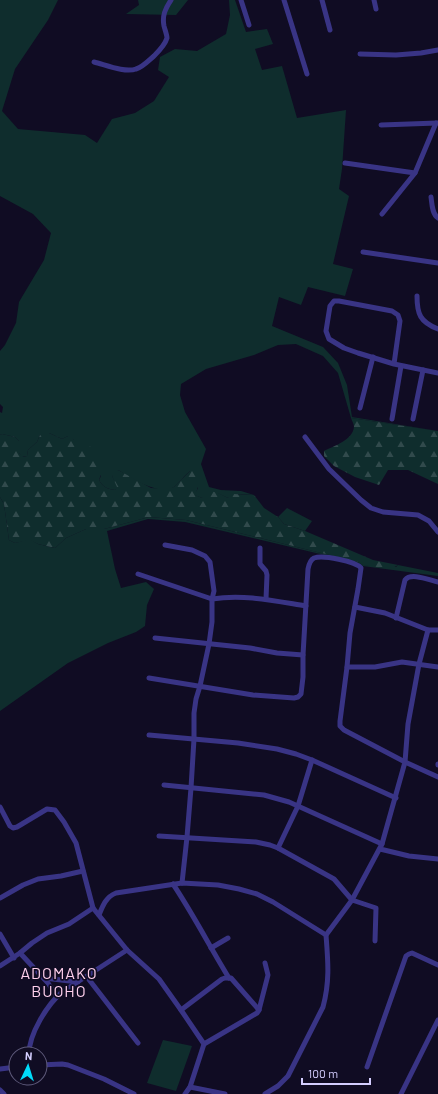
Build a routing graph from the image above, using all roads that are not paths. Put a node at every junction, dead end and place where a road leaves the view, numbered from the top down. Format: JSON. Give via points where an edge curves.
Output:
{"nodes":[{"id":1,"x":170,"y":0,"type":"edge"},
{"id":2,"x":241,"y":0,"type":"edge"},
{"id":3,"x":284,"y":0,"type":"edge"},
{"id":4,"x":322,"y":0,"type":"edge"},
{"id":5,"x":374,"y":0,"type":"edge"},
{"id":6,"x":376,"y":10,"type":"dead end"},
{"id":7,"x":249,"y":25,"type":"dead end"},
{"id":8,"x":330,"y":30,"type":"dead end"},
{"id":9,"x":438,"y":50,"type":"edge"},
{"id":10,"x":360,"y":54,"type":"dead end"},
{"id":11,"x":94,"y":62,"type":"dead end"},
{"id":12,"x":307,"y":74,"type":"dead end"},
{"id":13,"x":437,"y":123,"type":"edge"},
{"id":14,"x":381,"y":125,"type":"dead end"},
{"id":15,"x":345,"y":163,"type":"dead end"},
{"id":16,"x":415,"y":173,"type":"junction"},
{"id":17,"x":431,"y":197,"type":"dead end"},
{"id":18,"x":382,"y":214,"type":"dead end"},
{"id":19,"x":438,"y":218,"type":"edge"},
{"id":20,"x":363,"y":252,"type":"dead end"},
{"id":21,"x":438,"y":263,"type":"edge"},
{"id":22,"x":417,"y":296,"type":"dead end"},
{"id":23,"x":438,"y":329,"type":"edge"},
{"id":24,"x":373,"y":358,"type":"junction"},
{"id":25,"x":394,"y":364,"type":"junction"},
{"id":26,"x":401,"y":366,"type":"junction"},
{"id":27,"x":423,"y":370,"type":"junction"},
{"id":28,"x":438,"y":373,"type":"edge"},
{"id":29,"x":360,"y":408,"type":"dead end"},
{"id":30,"x":392,"y":418,"type":"dead end"},
{"id":31,"x":413,"y":419,"type":"dead end"},
{"id":32,"x":305,"y":437,"type":"dead end"},
{"id":33,"x":438,"y":532,"type":"edge"},
{"id":34,"x":165,"y":545,"type":"dead end"},
{"id":35,"x":260,"y":548,"type":"dead end"},
{"id":36,"x":138,"y":574,"type":"dead end"},
{"id":37,"x":438,"y":582,"type":"edge"},
{"id":38,"x":212,"y":599,"type":"junction"},
{"id":39,"x":266,"y":599,"type":"junction"},
{"id":40,"x":306,"y":606,"type":"junction"},
{"id":41,"x":355,"y":607,"type":"junction"},
{"id":42,"x":396,"y":618,"type":"junction"},
{"id":43,"x":428,"y":630,"type":"junction"},
{"id":44,"x":438,"y":630,"type":"edge"},
{"id":45,"x":155,"y":638,"type":"dead end"},
{"id":46,"x":209,"y":644,"type":"junction"},
{"id":47,"x":303,"y":655,"type":"junction"},
{"id":48,"x":419,"y":664,"type":"junction"},
{"id":49,"x":347,"y":667,"type":"junction"},
{"id":50,"x":438,"y":667,"type":"edge"},
{"id":51,"x":149,"y":678,"type":"dead end"},
{"id":52,"x":200,"y":686,"type":"junction"},
{"id":53,"x":148,"y":735,"type":"dead end"},
{"id":54,"x":194,"y":739,"type":"junction"},
{"id":55,"x":312,"y":760,"type":"junction"},
{"id":56,"x":405,"y":762,"type":"junction"},
{"id":57,"x":438,"y":777,"type":"edge"},
{"id":58,"x":164,"y":785,"type":"dead end"},
{"id":59,"x":191,"y":788,"type":"junction"},
{"id":60,"x":396,"y":798,"type":"junction"},
{"id":61,"x":298,"y":806,"type":"junction"},
{"id":62,"x":0,"y":807,"type":"edge"},
{"id":63,"x":159,"y":836,"type":"dead end"},
{"id":64,"x":187,"y":837,"type":"junction"},
{"id":65,"x":381,"y":846,"type":"junction"},
{"id":66,"x":278,"y":848,"type":"junction"},
{"id":67,"x":438,"y":859,"type":"edge"},
{"id":68,"x":83,"y":871,"type":"junction"},
{"id":69,"x":182,"y":883,"type":"junction"},
{"id":70,"x":173,"y":884,"type":"junction"},
{"id":71,"x":0,"y":898,"type":"edge"},
{"id":72,"x":352,"y":900,"type":"junction"},
{"id":73,"x":93,"y":908,"type":"junction"},
{"id":74,"x":99,"y":915,"type":"junction"},
{"id":75,"x":0,"y":934,"type":"edge"},
{"id":76,"x":326,"y":935,"type":"junction"},
{"id":77,"x":228,"y":938,"type":"dead end"},
{"id":78,"x":375,"y":941,"type":"dead end"},
{"id":79,"x":211,"y":948,"type":"junction"},
{"id":80,"x":127,"y":950,"type":"junction"},
{"id":81,"x":20,"y":953,"type":"junction"},
{"id":82,"x":14,"y":958,"type":"junction"},
{"id":83,"x":265,"y":963,"type":"dead end"},
{"id":84,"x":438,"y":964,"type":"edge"},
{"id":85,"x":0,"y":966,"type":"edge"},
{"id":86,"x":87,"y":977,"type":"junction"},
{"id":87,"x":44,"y":978,"type":"junction"},
{"id":88,"x":229,"y":978,"type":"junction"},
{"id":89,"x":78,"y":982,"type":"junction"},
{"id":90,"x":57,"y":997,"type":"junction"},
{"id":91,"x":181,"y":1010,"type":"junction"},
{"id":92,"x":259,"y":1010,"type":"junction"},
{"id":93,"x":438,"y":1020,"type":"edge"},
{"id":94,"x":138,"y":1043,"type":"dead end"},
{"id":95,"x":204,"y":1044,"type":"junction"},
{"id":96,"x":31,"y":1046,"type":"edge"},
{"id":97,"x":48,"y":1065,"type":"edge"},
{"id":98,"x":368,"y":1067,"type":"dead end"},
{"id":99,"x":190,"y":1087,"type":"junction"},
{"id":100,"x":124,"y":1088,"type":"junction"},
{"id":101,"x":0,"y":1090,"type":"edge"},
{"id":102,"x":4,"y":1094,"type":"edge"},
{"id":103,"x":122,"y":1094,"type":"edge"},
{"id":104,"x":134,"y":1094,"type":"edge"},
{"id":105,"x":185,"y":1094,"type":"edge"},
{"id":106,"x":224,"y":1094,"type":"edge"},
{"id":107,"x":265,"y":1094,"type":"edge"},
{"id":108,"x":401,"y":1094,"type":"edge"}],
"edges":[{"from":1,"to":11,"type":"street","via":[[163,16],[167,37],[164,45],[140,67],[126,70]]},
{"from":2,"to":7,"type":"street"},
{"from":3,"to":12,"type":"street"},
{"from":4,"to":8,"type":"street"},
{"from":5,"to":6,"type":"street"},
{"from":9,"to":10,"type":"street","via":[[396,55]]},
{"from":13,"to":14,"type":"street"},
{"from":13,"to":16,"type":"street"},
{"from":15,"to":16,"type":"street"},
{"from":16,"to":18,"type":"street"},
{"from":17,"to":19,"type":"street","via":[[433,211]]},
{"from":20,"to":21,"type":"street"},
{"from":22,"to":23,"type":"street","via":[[417,306],[423,321]]},
{"from":24,"to":25,"type":"street"},
{"from":24,"to":25,"type":"street","via":[[344,348],[329,339],[326,331],[330,306],[334,301],[392,311],[398,315],[400,321]]},
{"from":24,"to":29,"type":"street"},
{"from":25,"to":26,"type":"street"},
{"from":26,"to":27,"type":"street"},
{"from":26,"to":30,"type":"street"},
{"from":27,"to":28,"type":"street"},
{"from":27,"to":31,"type":"street"},
{"from":32,"to":33,"type":"street","via":[[329,469],[371,508],[383,512],[418,515],[429,521]]},
{"from":34,"to":38,"type":"street","via":[[192,550],[205,556],[210,562],[214,591]]},
{"from":35,"to":39,"type":"street","via":[[260,564],[267,576]]},
{"from":36,"to":38,"type":"street"},
{"from":37,"to":42,"type":"street","via":[[407,577]]},
{"from":38,"to":39,"type":"street"},
{"from":38,"to":46,"type":"street"},
{"from":39,"to":40,"type":"street"},
{"from":40,"to":41,"type":"street","via":[[310,562],[320,557],[351,562],[361,568]]},
{"from":40,"to":47,"type":"street"},
{"from":41,"to":42,"type":"street"},
{"from":41,"to":49,"type":"street"},
{"from":42,"to":43,"type":"street"},
{"from":43,"to":44,"type":"street"},
{"from":43,"to":48,"type":"street"},
{"from":45,"to":46,"type":"street"},
{"from":46,"to":47,"type":"street"},
{"from":46,"to":52,"type":"street"},
{"from":47,"to":52,"type":"street","via":[[301,694],[298,697],[253,695]]},
{"from":48,"to":49,"type":"street","via":[[402,662],[375,667]]},
{"from":48,"to":50,"type":"street"},
{"from":48,"to":56,"type":"street","via":[[408,724]]},
{"from":49,"to":56,"type":"street","via":[[340,726]]},
{"from":51,"to":52,"type":"street"},
{"from":52,"to":54,"type":"street","via":[[194,713]]},
{"from":53,"to":54,"type":"street"},
{"from":54,"to":55,"type":"street","via":[[277,749]]},
{"from":54,"to":59,"type":"street"},
{"from":55,"to":60,"type":"street"},
{"from":55,"to":61,"type":"street"},
{"from":56,"to":57,"type":"street"},
{"from":56,"to":60,"type":"street"},
{"from":58,"to":59,"type":"street"},
{"from":59,"to":61,"type":"street","via":[[264,795]]},
{"from":59,"to":64,"type":"street"},
{"from":60,"to":65,"type":"street"},
{"from":61,"to":65,"type":"street"},
{"from":61,"to":66,"type":"street"},
{"from":62,"to":68,"type":"street","via":[[13,828],[46,809],[55,810],[76,843]]},
{"from":63,"to":64,"type":"street"},
{"from":64,"to":66,"type":"street","via":[[256,842]]},
{"from":64,"to":69,"type":"street"},
{"from":65,"to":67,"type":"street","via":[[409,856]]},
{"from":65,"to":72,"type":"street"},
{"from":66,"to":72,"type":"street","via":[[334,879]]},
{"from":68,"to":71,"type":"street","via":[[38,879]]},
{"from":68,"to":73,"type":"street"},
{"from":69,"to":70,"type":"street"},
{"from":69,"to":76,"type":"street","via":[[218,885],[257,894]]},
{"from":70,"to":74,"type":"street","via":[[111,895],[106,899]]},
{"from":70,"to":79,"type":"street"},
{"from":72,"to":76,"type":"street"},
{"from":72,"to":78,"type":"street","via":[[376,908]]},
{"from":73,"to":74,"type":"street"},
{"from":73,"to":81,"type":"street","via":[[69,924],[47,933]]},
{"from":74,"to":80,"type":"street"},
{"from":75,"to":82,"type":"street"},
{"from":76,"to":107,"type":"street","via":[[329,965],[323,1007],[288,1076]]},
{"from":77,"to":79,"type":"street"},
{"from":79,"to":88,"type":"street"},
{"from":80,"to":86,"type":"street"},
{"from":80,"to":91,"type":"street","via":[[159,979]]},
{"from":81,"to":82,"type":"street"},
{"from":81,"to":87,"type":"street"},
{"from":82,"to":85,"type":"street"},
{"from":83,"to":92,"type":"street","via":[[268,975]]},
{"from":84,"to":98,"type":"street","via":[[412,953],[406,956]]},
{"from":86,"to":89,"type":"street"},
{"from":86,"to":94,"type":"street"},
{"from":87,"to":89,"type":"street"},
{"from":87,"to":90,"type":"street"},
{"from":88,"to":91,"type":"street","via":[[222,979]]},
{"from":88,"to":92,"type":"street"},
{"from":89,"to":90,"type":"street"},
{"from":90,"to":96,"type":"street","via":[[47,1008]]},
{"from":91,"to":95,"type":"street"},
{"from":92,"to":95,"type":"street"},
{"from":93,"to":108,"type":"street"},
{"from":95,"to":99,"type":"street"},
{"from":97,"to":100,"type":"street","via":[[68,1065]]},
{"from":99,"to":105,"type":"street"},
{"from":99,"to":106,"type":"street"},
{"from":100,"to":103,"type":"street"},
{"from":100,"to":104,"type":"street"},
{"from":101,"to":102,"type":"street"}]}
